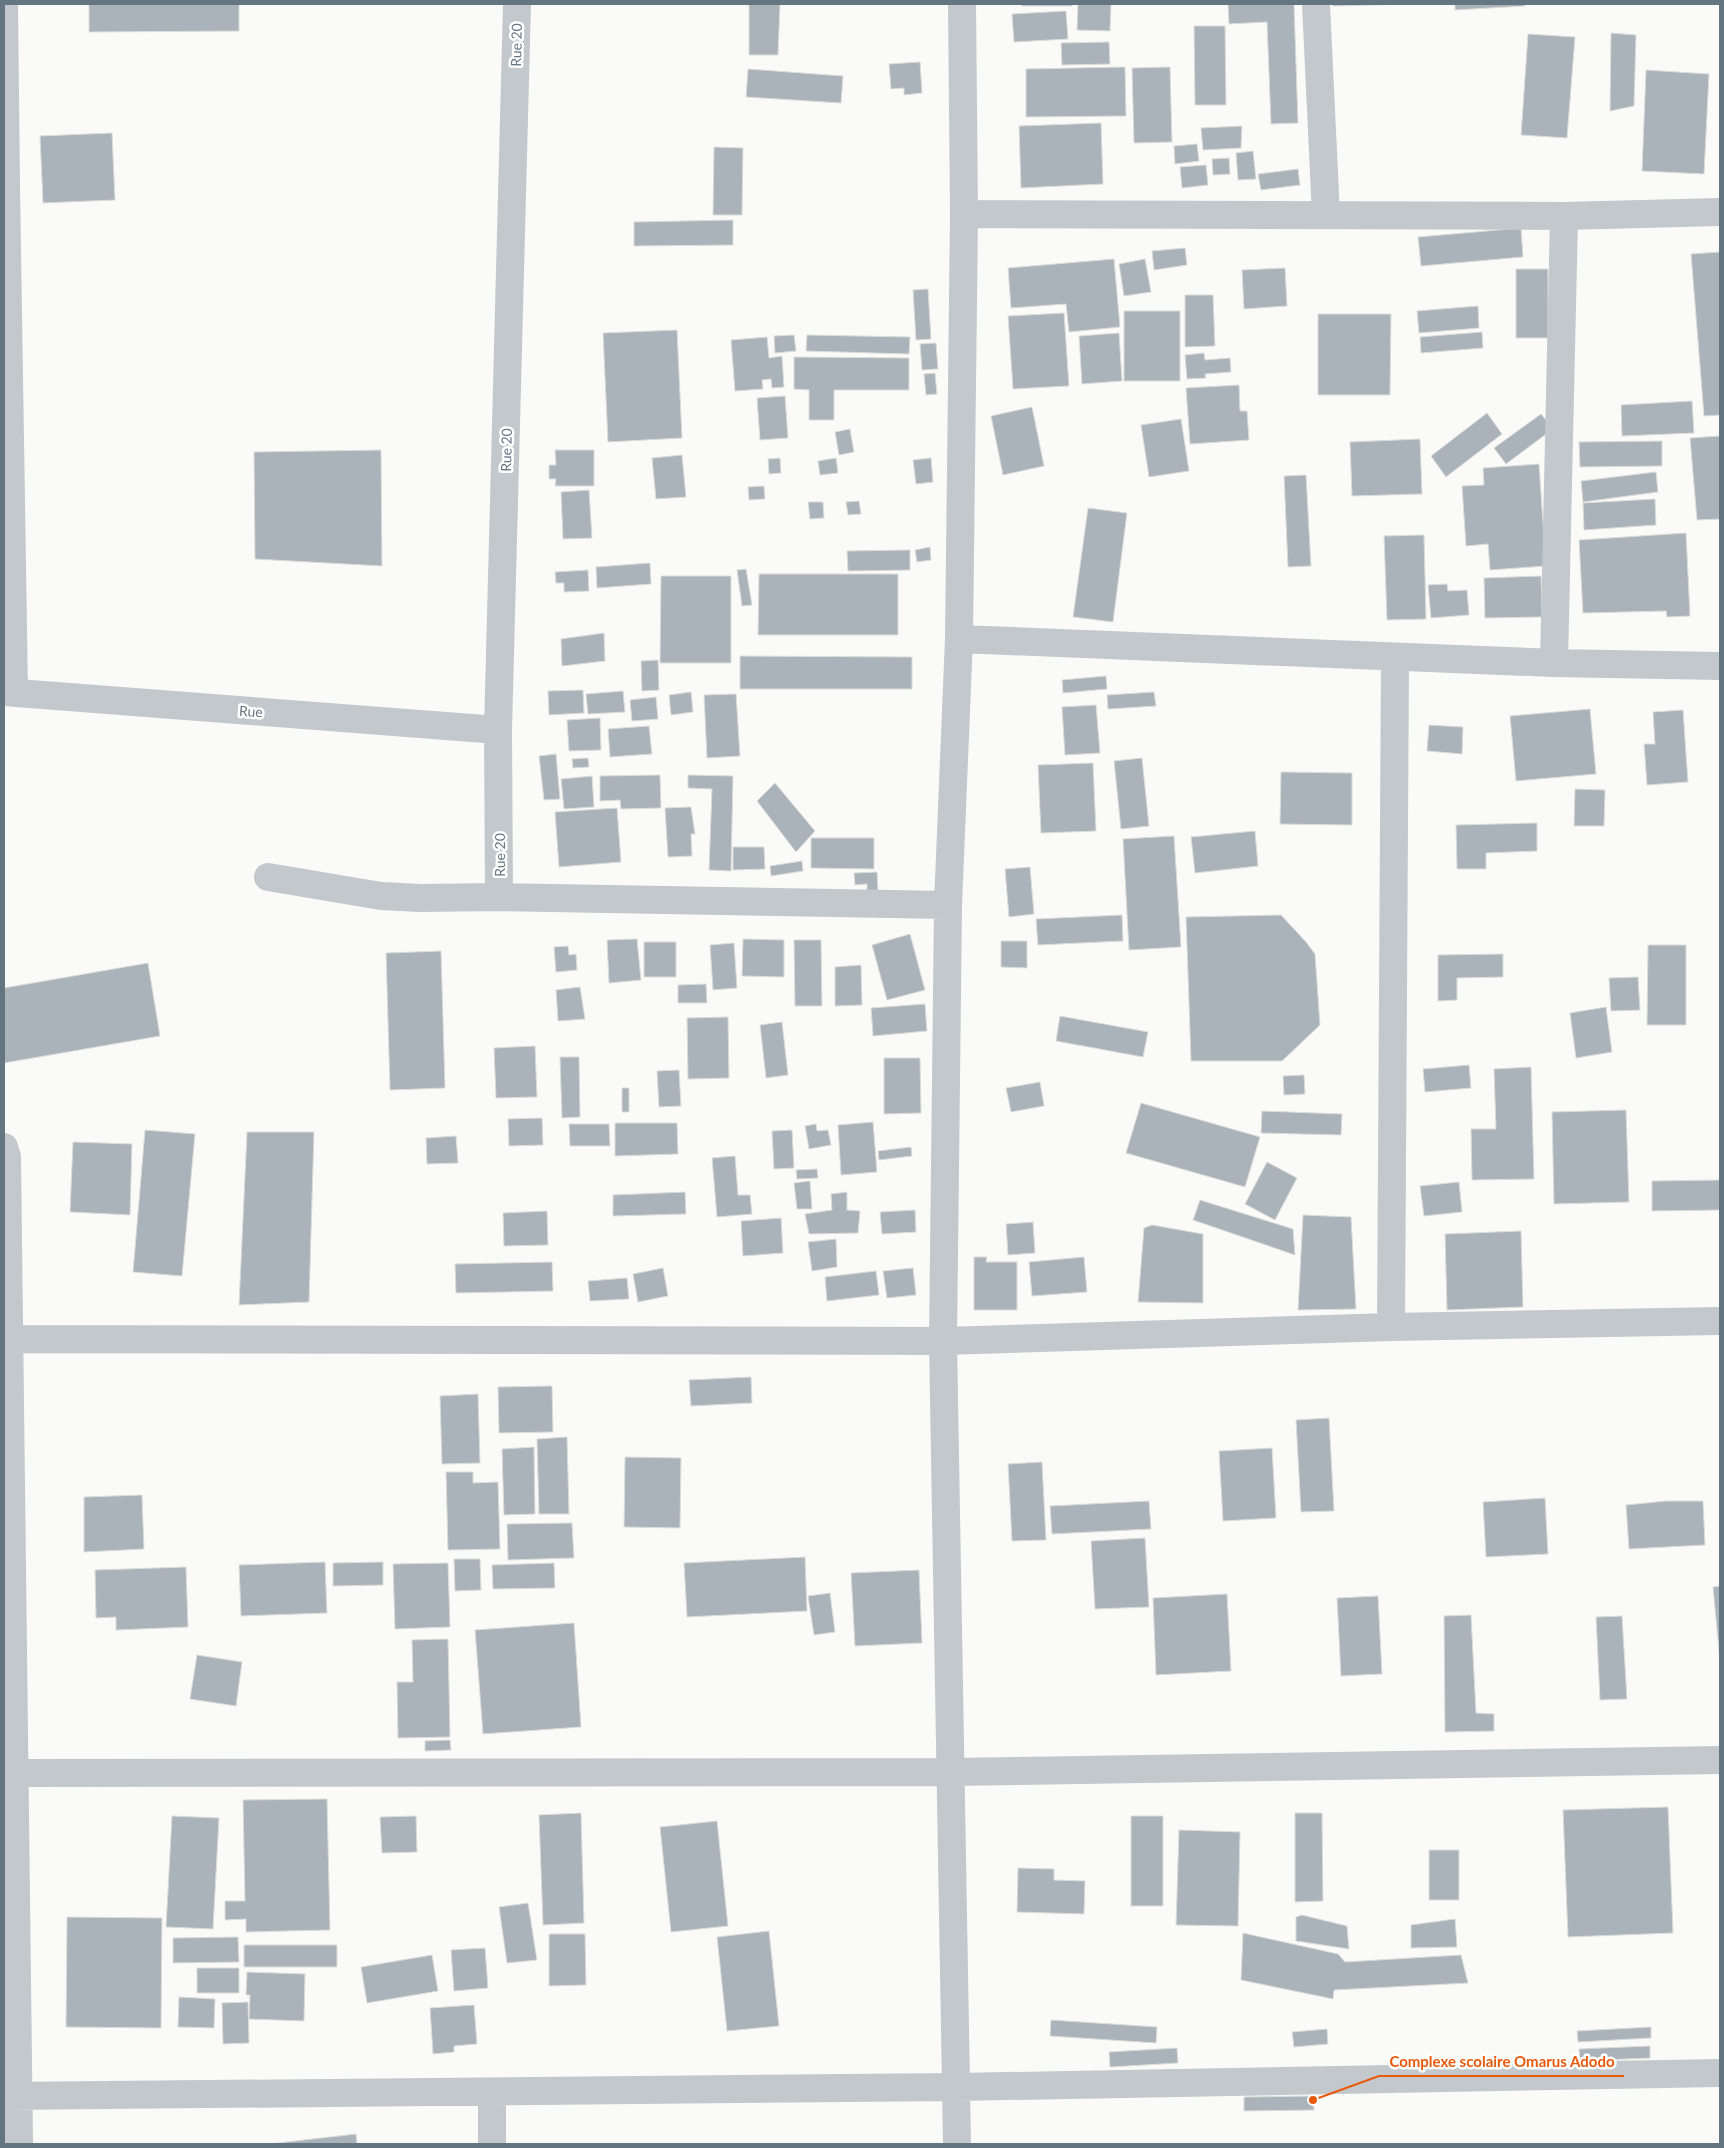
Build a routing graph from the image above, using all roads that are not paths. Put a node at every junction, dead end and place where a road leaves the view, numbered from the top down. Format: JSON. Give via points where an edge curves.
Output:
{"nodes":[{"id":1,"x":4,"y":4,"type":"edge"},
{"id":2,"x":517,"y":4,"type":"edge"},
{"id":3,"x":962,"y":4,"type":"edge"},
{"id":4,"x":1316,"y":4,"type":"edge"},
{"id":5,"x":5,"y":186,"type":"edge"},
{"id":6,"x":1720,"y":212,"type":"edge"},
{"id":7,"x":964,"y":214,"type":"junction"},
{"id":8,"x":1326,"y":215,"type":"junction"},
{"id":9,"x":1564,"y":216,"type":"junction"},
{"id":10,"x":959,"y":639,"type":"junction"},
{"id":11,"x":1395,"y":657,"type":"junction"},
{"id":12,"x":1554,"y":663,"type":"junction"},
{"id":13,"x":1720,"y":666,"type":"edge"},
{"id":14,"x":9,"y":693,"type":"edge"},
{"id":15,"x":498,"y":730,"type":"junction"},
{"id":16,"x":268,"y":877,"type":"dead end"},
{"id":17,"x":499,"y":897,"type":"junction"},
{"id":18,"x":948,"y":905,"type":"junction"},
{"id":19,"x":4,"y":1147,"type":"edge"},
{"id":20,"x":1720,"y":1321,"type":"edge"},
{"id":21,"x":1391,"y":1327,"type":"junction"},
{"id":22,"x":9,"y":1339,"type":"junction"},
{"id":23,"x":943,"y":1341,"type":"junction"},
{"id":24,"x":1720,"y":1760,"type":"edge"},
{"id":25,"x":952,"y":1772,"type":"junction"},
{"id":26,"x":14,"y":1773,"type":"junction"},
{"id":27,"x":1720,"y":2074,"type":"edge"},
{"id":28,"x":956,"y":2087,"type":"junction"},
{"id":29,"x":492,"y":2093,"type":"junction"},
{"id":30,"x":11,"y":2096,"type":"edge"},
{"id":31,"x":19,"y":2144,"type":"edge"},
{"id":32,"x":492,"y":2144,"type":"edge"},
{"id":33,"x":957,"y":2144,"type":"edge"}],
"edges":[{"from":1,"to":5,"type":"street"},
{"from":2,"to":15,"type":"street","name":"Rue 20"},
{"from":3,"to":7,"type":"street"},
{"from":4,"to":8,"type":"street"},
{"from":5,"to":14,"type":"street"},
{"from":6,"to":9,"type":"street"},
{"from":7,"to":8,"type":"street"},
{"from":7,"to":10,"type":"street"},
{"from":8,"to":9,"type":"street"},
{"from":9,"to":12,"type":"street"},
{"from":10,"to":11,"type":"street"},
{"from":10,"to":18,"type":"street"},
{"from":11,"to":12,"type":"street"},
{"from":11,"to":21,"type":"street"},
{"from":12,"to":13,"type":"street"},
{"from":14,"to":15,"type":"street","name":"Rue"},
{"from":15,"to":17,"type":"street","name":"Rue 20"},
{"from":16,"to":17,"type":"street","via":[[381,896]]},
{"from":17,"to":18,"type":"street"},
{"from":18,"to":23,"type":"street"},
{"from":19,"to":22,"type":"street","via":[[7,1158]]},
{"from":20,"to":21,"type":"street"},
{"from":21,"to":23,"type":"street"},
{"from":22,"to":23,"type":"street"},
{"from":22,"to":26,"type":"street"},
{"from":23,"to":25,"type":"street"},
{"from":24,"to":25,"type":"street"},
{"from":25,"to":26,"type":"street"},
{"from":25,"to":28,"type":"street"},
{"from":26,"to":30,"type":"street"},
{"from":27,"to":28,"type":"street"},
{"from":28,"to":29,"type":"street"},
{"from":28,"to":33,"type":"street"},
{"from":29,"to":30,"type":"street"},
{"from":29,"to":32,"type":"street"},
{"from":30,"to":31,"type":"street"}]}
